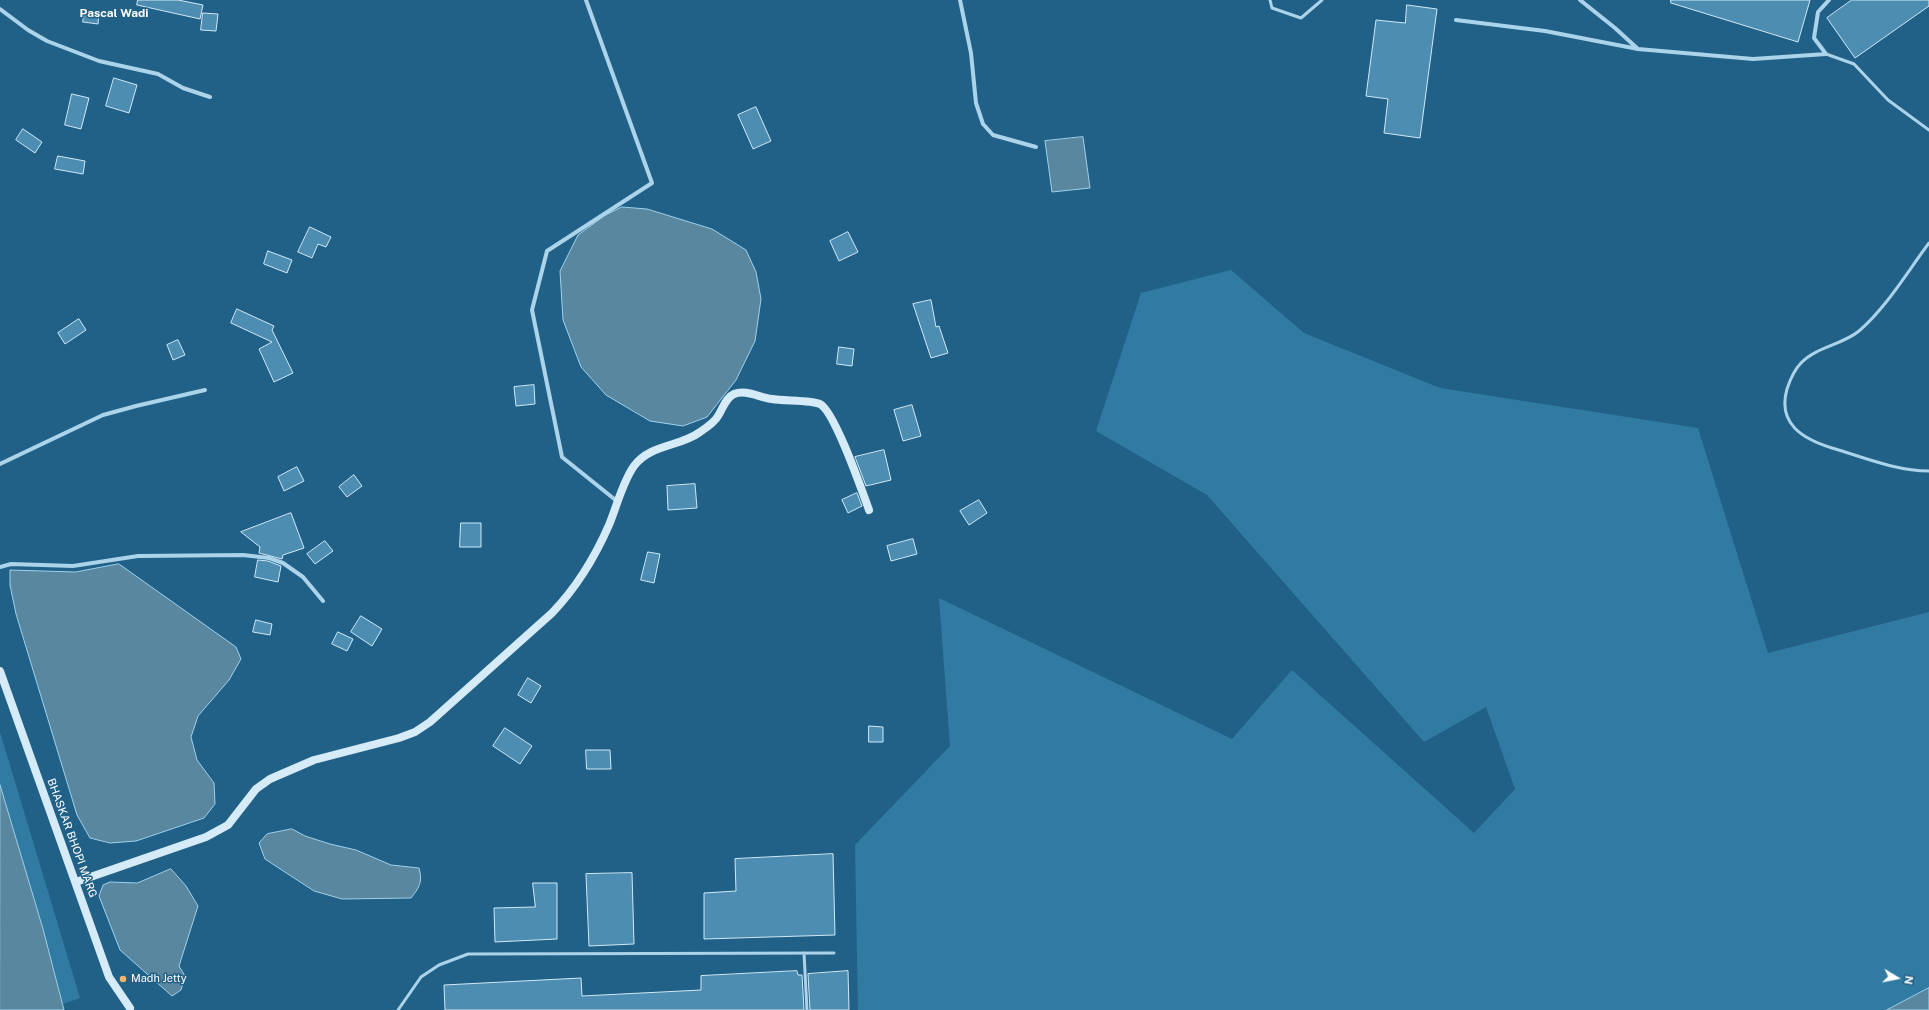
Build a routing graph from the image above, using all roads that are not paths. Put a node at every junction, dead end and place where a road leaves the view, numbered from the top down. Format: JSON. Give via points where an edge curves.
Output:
{"nodes":[{"id":1,"x":586,"y":0,"type":"edge"},
{"id":2,"x":960,"y":0,"type":"edge"},
{"id":3,"x":1270,"y":0,"type":"edge"},
{"id":4,"x":1322,"y":0,"type":"edge"},
{"id":5,"x":1580,"y":0,"type":"edge"},
{"id":6,"x":1829,"y":0,"type":"edge"},
{"id":7,"x":0,"y":9,"type":"edge"},
{"id":8,"x":1456,"y":20,"type":"dead end"},
{"id":9,"x":1638,"y":49,"type":"junction"},
{"id":10,"x":1826,"y":54,"type":"junction"},
{"id":11,"x":210,"y":97,"type":"dead end"},
{"id":12,"x":1929,"y":130,"type":"edge"},
{"id":13,"x":1036,"y":147,"type":"dead end"},
{"id":14,"x":1929,"y":243,"type":"edge"},
{"id":15,"x":205,"y":390,"type":"dead end"},
{"id":16,"x":0,"y":464,"type":"edge"},
{"id":17,"x":1929,"y":471,"type":"edge"},
{"id":18,"x":618,"y":502,"type":"junction"},
{"id":19,"x":869,"y":510,"type":"dead end"},
{"id":20,"x":0,"y":567,"type":"edge"},
{"id":21,"x":323,"y":601,"type":"dead end"},
{"id":22,"x":0,"y":671,"type":"edge"},
{"id":23,"x":76,"y":882,"type":"junction"},
{"id":24,"x":804,"y":953,"type":"junction"},
{"id":25,"x":834,"y":953,"type":"dead end"},
{"id":26,"x":132,"y":1009,"type":"edge"},
{"id":27,"x":398,"y":1010,"type":"edge"},
{"id":28,"x":807,"y":1010,"type":"edge"}],
"edges":[{"from":1,"to":18,"type":"street","via":[[652,183],[547,251],[532,310],[562,457]]},
{"from":2,"to":13,"type":"street","via":[[971,52],[976,103],[983,124],[993,135]]},
{"from":3,"to":4,"type":"lane","via":[[1272,8],[1301,18]]},
{"from":5,"to":9,"type":"street"},
{"from":6,"to":10,"type":"street","via":[[1818,12],[1814,38]]},
{"from":7,"to":11,"type":"street","via":[[47,41],[99,61],[158,74],[183,88]]},
{"from":8,"to":9,"type":"street","via":[[1545,31]]},
{"from":9,"to":10,"type":"street","via":[[1753,60]]},
{"from":10,"to":12,"type":"lane","via":[[1854,64],[1888,100]]},
{"from":14,"to":17,"type":"lane","via":[[1878,311],[1859,331],[1801,362],[1791,376],[1784,408],[1797,432],[1815,443],[1903,468]]},
{"from":15,"to":16,"type":"street","via":[[103,415]]},
{"from":18,"to":19,"type":"street","via":[[634,467],[643,457],[699,433],[718,417],[733,394],[744,392],[770,399],[815,403],[825,408],[842,440]]},
{"from":18,"to":23,"type":"street","via":[[584,574],[567,598],[430,722],[415,732],[314,760],[276,777],[256,789],[228,825],[206,837]]},
{"from":20,"to":21,"type":"street","via":[[11,564],[73,566],[138,556],[244,555],[269,558],[283,563],[302,577]]},
{"from":22,"to":23,"type":"street","name":"BHASKAR BHOPI MARG"},
{"from":23,"to":26,"type":"street","name":"BHASKAR BHOPI MARG","via":[[110,977]]},
{"from":24,"to":25,"type":"lane"},
{"from":24,"to":27,"type":"lane","via":[[468,954],[439,965],[421,977]]},
{"from":24,"to":28,"type":"lane"}]}
